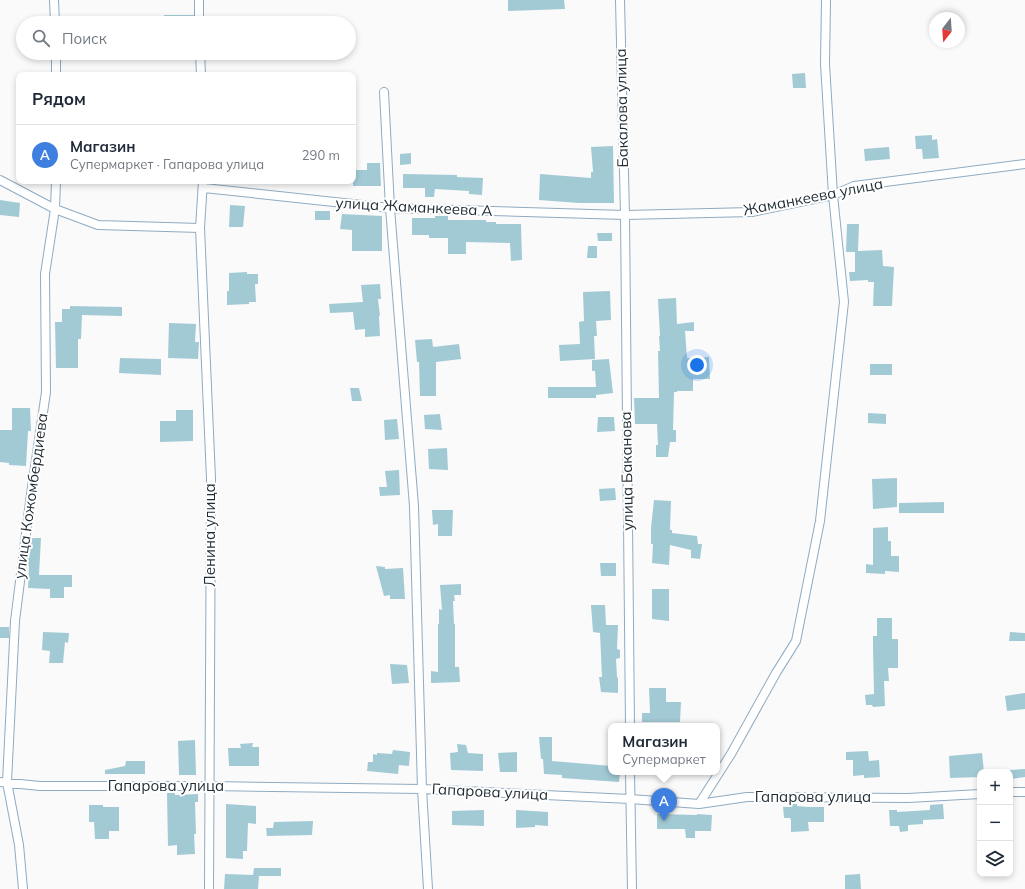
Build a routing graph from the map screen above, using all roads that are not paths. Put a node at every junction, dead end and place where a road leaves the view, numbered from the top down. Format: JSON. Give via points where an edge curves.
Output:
{"nodes":[{"id":1,"x":54,"y":0,"type":"edge"},
{"id":2,"x":199,"y":0,"type":"edge"},
{"id":3,"x":620,"y":0,"type":"edge"},
{"id":4,"x":826,"y":0,"type":"edge"},
{"id":5,"x":54,"y":16,"type":"edge"},
{"id":6,"x":200,"y":16,"type":"edge"},
{"id":7,"x":56,"y":60,"type":"edge"},
{"id":8,"x":200,"y":60,"type":"edge"},
{"id":9,"x":56,"y":72,"type":"edge"},
{"id":10,"x":201,"y":72,"type":"edge"},
{"id":11,"x":384,"y":92,"type":"dead end"},
{"id":12,"x":1025,"y":164,"type":"edge"},
{"id":13,"x":0,"y":180,"type":"edge"},
{"id":14,"x":56,"y":184,"type":"edge"},
{"id":15,"x":203,"y":185,"type":"edge"},
{"id":16,"x":833,"y":195,"type":"junction"},
{"id":17,"x":390,"y":208,"type":"junction"},
{"id":18,"x":55,"y":209,"type":"junction"},
{"id":19,"x":625,"y":215,"type":"junction"},
{"id":20,"x":200,"y":228,"type":"junction"},
{"id":21,"x":630,"y":723,"type":"edge"},
{"id":22,"x":720,"y":771,"type":"edge"},
{"id":23,"x":630,"y":775,"type":"edge"},
{"id":24,"x":718,"y":775,"type":"edge"},
{"id":25,"x":4,"y":782,"type":"edge"},
{"id":26,"x":209,"y":786,"type":"junction"},
{"id":27,"x":422,"y":789,"type":"junction"},
{"id":28,"x":1013,"y":792,"type":"edge"},
{"id":29,"x":1025,"y":792,"type":"edge"},
{"id":30,"x":977,"y":794,"type":"edge"},
{"id":31,"x":630,"y":799,"type":"junction"},
{"id":32,"x":699,"y":804,"type":"junction"},
{"id":33,"x":23,"y":889,"type":"edge"},
{"id":34,"x":209,"y":889,"type":"edge"},
{"id":35,"x":428,"y":889,"type":"edge"},
{"id":36,"x":632,"y":889,"type":"edge"}],
"edges":[{"from":1,"to":5,"type":"street"},
{"from":2,"to":6,"type":"street"},
{"from":3,"to":19,"type":"street","name":"Бакалова улица"},
{"from":4,"to":16,"type":"street","via":[[825,64]]},
{"from":7,"to":9,"type":"street"},
{"from":8,"to":10,"type":"street"},
{"from":11,"to":17,"type":"street"},
{"from":12,"to":16,"type":"street","name":"Жаманкеева улица","via":[[854,186]]},
{"from":13,"to":18,"type":"street"},
{"from":14,"to":18,"type":"street","name":"улица Кожомбердиева"},
{"from":15,"to":17,"type":"street","name":"улица Жаманкеева А"},
{"from":15,"to":20,"type":"street","name":"Ленина улица"},
{"from":16,"to":19,"type":"street","name":"Жаманкеева улица","via":[[752,212]]},
{"from":16,"to":22,"type":"street","via":[[844,302],[820,521],[796,641]]},
{"from":17,"to":19,"type":"street","name":"улица Жаманкеева А"},
{"from":17,"to":27,"type":"street","via":[[414,506]]},
{"from":18,"to":20,"type":"street","via":[[98,225]]},
{"from":18,"to":25,"type":"street","name":"улица Кожомбердиева","via":[[45,274],[46,392],[15,621]]},
{"from":19,"to":21,"type":"street","name":"улица Баканова"},
{"from":20,"to":26,"type":"street","name":"Ленина улица","via":[[211,478]]},
{"from":23,"to":31,"type":"street"},
{"from":24,"to":32,"type":"street"},
{"from":25,"to":26,"type":"street","name":"Гапарова улица","via":[[40,786]]},
{"from":25,"to":33,"type":"street","name":"улица Кожомбердиева","via":[[19,845]]},
{"from":26,"to":27,"type":"street","name":"Гапарова улица"},
{"from":26,"to":34,"type":"street","name":"Ленина улица"},
{"from":27,"to":31,"type":"street","name":"Гапарова улица"},
{"from":27,"to":35,"type":"street"},
{"from":28,"to":29,"type":"street"},
{"from":30,"to":32,"type":"street","name":"Гапарова улица","via":[[908,798],[747,797]]},
{"from":31,"to":32,"type":"street","name":"Гапарова улица"},
{"from":31,"to":36,"type":"street"}]}
